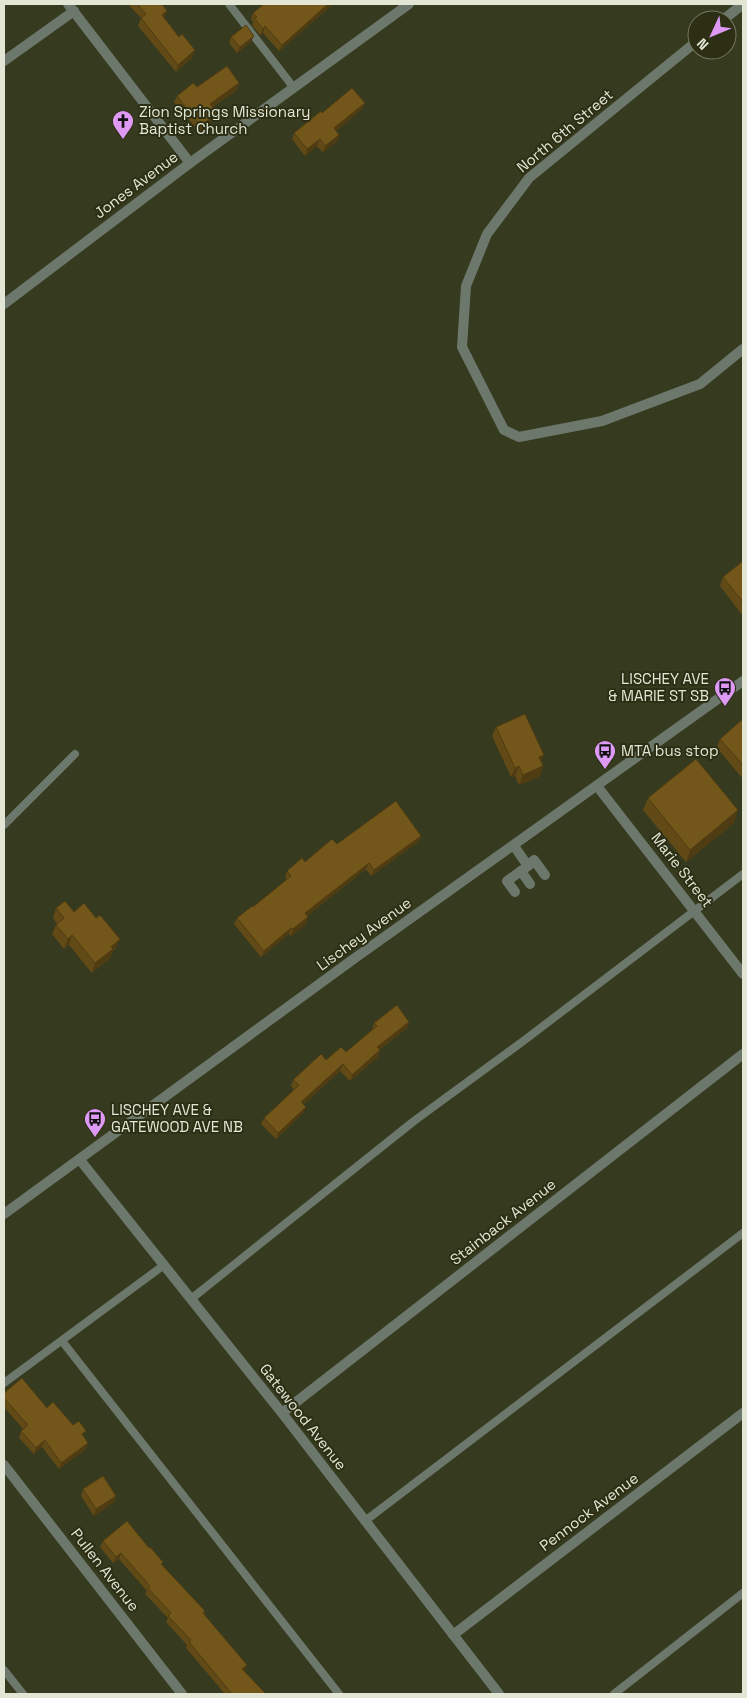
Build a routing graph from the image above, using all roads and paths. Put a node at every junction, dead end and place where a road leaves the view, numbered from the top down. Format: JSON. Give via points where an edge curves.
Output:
{"nodes":[{"id":1,"x":229,"y":4,"type":"edge"},
{"id":2,"x":409,"y":4,"type":"edge"},
{"id":3,"x":71,"y":7,"type":"edge"},
{"id":4,"x":687,"y":49,"type":"edge"},
{"id":5,"x":4,"y":61,"type":"edge"},
{"id":6,"x":294,"y":88,"type":"junction"},
{"id":7,"x":190,"y":163,"type":"junction"},
{"id":8,"x":4,"y":304,"type":"edge"},
{"id":9,"x":743,"y":349,"type":"edge"},
{"id":10,"x":743,"y":681,"type":"edge"},
{"id":11,"x":75,"y":754,"type":"dead end"},
{"id":12,"x":597,"y":786,"type":"junction"},
{"id":13,"x":4,"y":825,"type":"edge"},
{"id":14,"x":514,"y":846,"type":"junction"},
{"id":15,"x":525,"y":868,"type":"junction"},
{"id":16,"x":743,"y":874,"type":"edge"},
{"id":17,"x":545,"y":875,"type":"dead end"},
{"id":18,"x":530,"y":884,"type":"dead end"},
{"id":19,"x":515,"y":892,"type":"dead end"},
{"id":20,"x":695,"y":911,"type":"junction"},
{"id":21,"x":743,"y":974,"type":"edge"},
{"id":22,"x":743,"y":1054,"type":"edge"},
{"id":23,"x":80,"y":1160,"type":"junction"},
{"id":24,"x":5,"y":1212,"type":"edge"},
{"id":25,"x":743,"y":1234,"type":"edge"},
{"id":26,"x":164,"y":1265,"type":"junction"},
{"id":27,"x":191,"y":1299,"type":"junction"},
{"id":28,"x":62,"y":1341,"type":"junction"},
{"id":29,"x":4,"y":1383,"type":"edge"},
{"id":30,"x":282,"y":1413,"type":"junction"},
{"id":31,"x":743,"y":1414,"type":"edge"},
{"id":32,"x":4,"y":1465,"type":"edge"},
{"id":33,"x":365,"y":1521,"type":"junction"},
{"id":34,"x":743,"y":1593,"type":"edge"},
{"id":35,"x":453,"y":1635,"type":"junction"},
{"id":36,"x":4,"y":1670,"type":"edge"},
{"id":37,"x":23,"y":1694,"type":"edge"},
{"id":38,"x":182,"y":1694,"type":"edge"},
{"id":39,"x":339,"y":1694,"type":"edge"},
{"id":40,"x":499,"y":1694,"type":"edge"},
{"id":41,"x":614,"y":1694,"type":"edge"}],
"edges":[{"from":1,"to":6,"type":"lane"},
{"from":2,"to":6,"type":"street","name":"Jones Avenue"},
{"from":3,"to":5,"type":"street"},
{"from":3,"to":7,"type":"street"},
{"from":4,"to":9,"type":"street","name":"North 6th Street","via":[[529,178],[487,234],[466,286],[462,347],[504,430],[519,436],[602,421],[700,384]]},
{"from":6,"to":7,"type":"street","name":"Jones Avenue"},
{"from":7,"to":8,"type":"street","name":"Jones Avenue"},
{"from":10,"to":12,"type":"street","name":"Lischey Avenue"},
{"from":11,"to":13,"type":"lane"},
{"from":12,"to":14,"type":"street","name":"Lischey Avenue"},
{"from":12,"to":20,"type":"street","name":"Marie Street"},
{"from":14,"to":15,"type":"street"},
{"from":14,"to":23,"type":"street","name":"Lischey Avenue"},
{"from":15,"to":17,"type":"street","via":[[534,860]]},
{"from":15,"to":18,"type":"street"},
{"from":15,"to":19,"type":"street","via":[[507,881]]},
{"from":16,"to":20,"type":"lane"},
{"from":20,"to":21,"type":"street","name":"Marie Street"},
{"from":20,"to":27,"type":"lane","via":[[414,1120]]},
{"from":22,"to":30,"type":"street","name":"Stainback Avenue"},
{"from":23,"to":24,"type":"street","name":"Lischey Avenue"},
{"from":23,"to":26,"type":"street","name":"Gatewood Avenue"},
{"from":25,"to":33,"type":"lane"},
{"from":26,"to":27,"type":"street","name":"Gatewood Avenue"},
{"from":26,"to":28,"type":"lane"},
{"from":27,"to":30,"type":"street","name":"Gatewood Avenue"},
{"from":28,"to":29,"type":"lane"},
{"from":28,"to":39,"type":"lane"},
{"from":30,"to":33,"type":"street","name":"Gatewood Avenue"},
{"from":31,"to":35,"type":"street","name":"Pennock Avenue"},
{"from":32,"to":38,"type":"street","name":"Pullen Avenue"},
{"from":33,"to":35,"type":"street","name":"Gatewood Avenue"},
{"from":34,"to":41,"type":"lane"},
{"from":35,"to":40,"type":"street","name":"Gatewood Avenue"},
{"from":36,"to":37,"type":"lane"}]}
